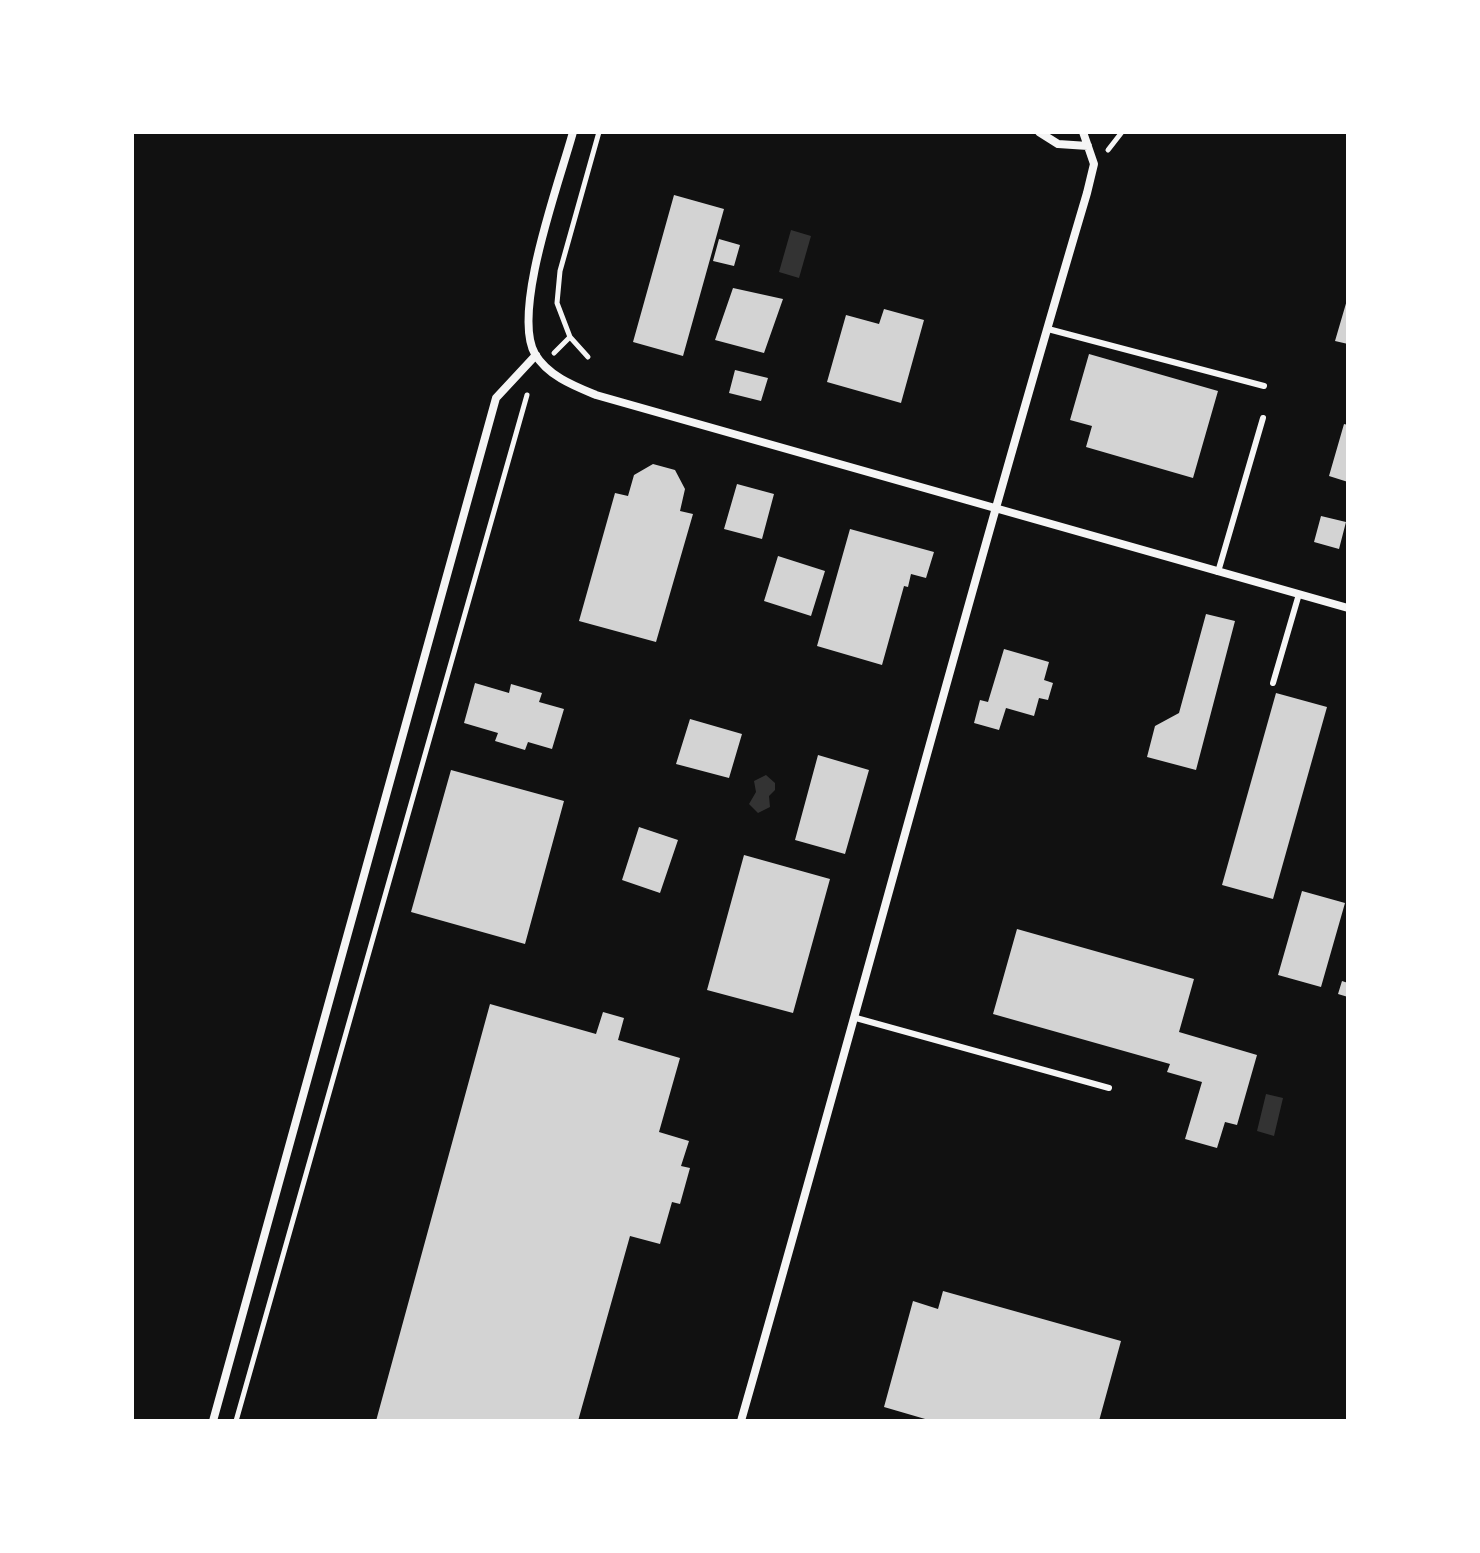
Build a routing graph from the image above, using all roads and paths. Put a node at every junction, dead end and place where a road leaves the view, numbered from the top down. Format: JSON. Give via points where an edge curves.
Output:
{"nodes":[{"id":1,"x":573,"y":132,"type":"edge"},
{"id":2,"x":599,"y":132,"type":"edge"},
{"id":3,"x":1039,"y":132,"type":"edge"},
{"id":4,"x":1083,"y":132,"type":"edge"},
{"id":5,"x":1088,"y":146,"type":"junction"},
{"id":6,"x":1048,"y":329,"type":"junction"},
{"id":7,"x":570,"y":337,"type":"junction"},
{"id":8,"x":536,"y":355,"type":"junction"},
{"id":9,"x":588,"y":357,"type":"dead end"},
{"id":10,"x":544,"y":364,"type":"junction"},
{"id":11,"x":1264,"y":386,"type":"dead end"},
{"id":12,"x":1263,"y":418,"type":"dead end"},
{"id":13,"x":995,"y":509,"type":"junction"},
{"id":14,"x":1218,"y":572,"type":"junction"},
{"id":15,"x":1299,"y":594,"type":"junction"},
{"id":16,"x":1348,"y":608,"type":"edge"},
{"id":17,"x":1273,"y":683,"type":"dead end"},
{"id":18,"x":856,"y":1018,"type":"junction"},
{"id":19,"x":1109,"y":1088,"type":"dead end"},
{"id":20,"x":213,"y":1421,"type":"edge"},
{"id":21,"x":236,"y":1421,"type":"edge"},
{"id":22,"x":741,"y":1421,"type":"edge"}],
"edges":[{"from":1,"to":8,"type":"street","via":[[530,291],[528,334]]},
{"from":2,"to":7,"type":"path","via":[[560,271],[557,303]]},
{"from":3,"to":5,"type":"street","via":[[1058,144]]},
{"from":4,"to":5,"type":"street"},
{"from":5,"to":6,"type":"street","via":[[1094,164]]},
{"from":6,"to":11,"type":"lane"},
{"from":6,"to":13,"type":"street"},
{"from":7,"to":9,"type":"path"},
{"from":7,"to":10,"type":"path"},
{"from":8,"to":10,"type":"street"},
{"from":8,"to":20,"type":"street","via":[[496,398]]},
{"from":10,"to":13,"type":"street","via":[[555,376],[596,395]]},
{"from":10,"to":21,"type":"path","via":[[521,405]]},
{"from":12,"to":14,"type":"lane"},
{"from":13,"to":14,"type":"street"},
{"from":13,"to":18,"type":"street"},
{"from":14,"to":15,"type":"street"},
{"from":15,"to":16,"type":"street"},
{"from":15,"to":17,"type":"lane"},
{"from":18,"to":19,"type":"lane"},
{"from":18,"to":22,"type":"street"}]}
